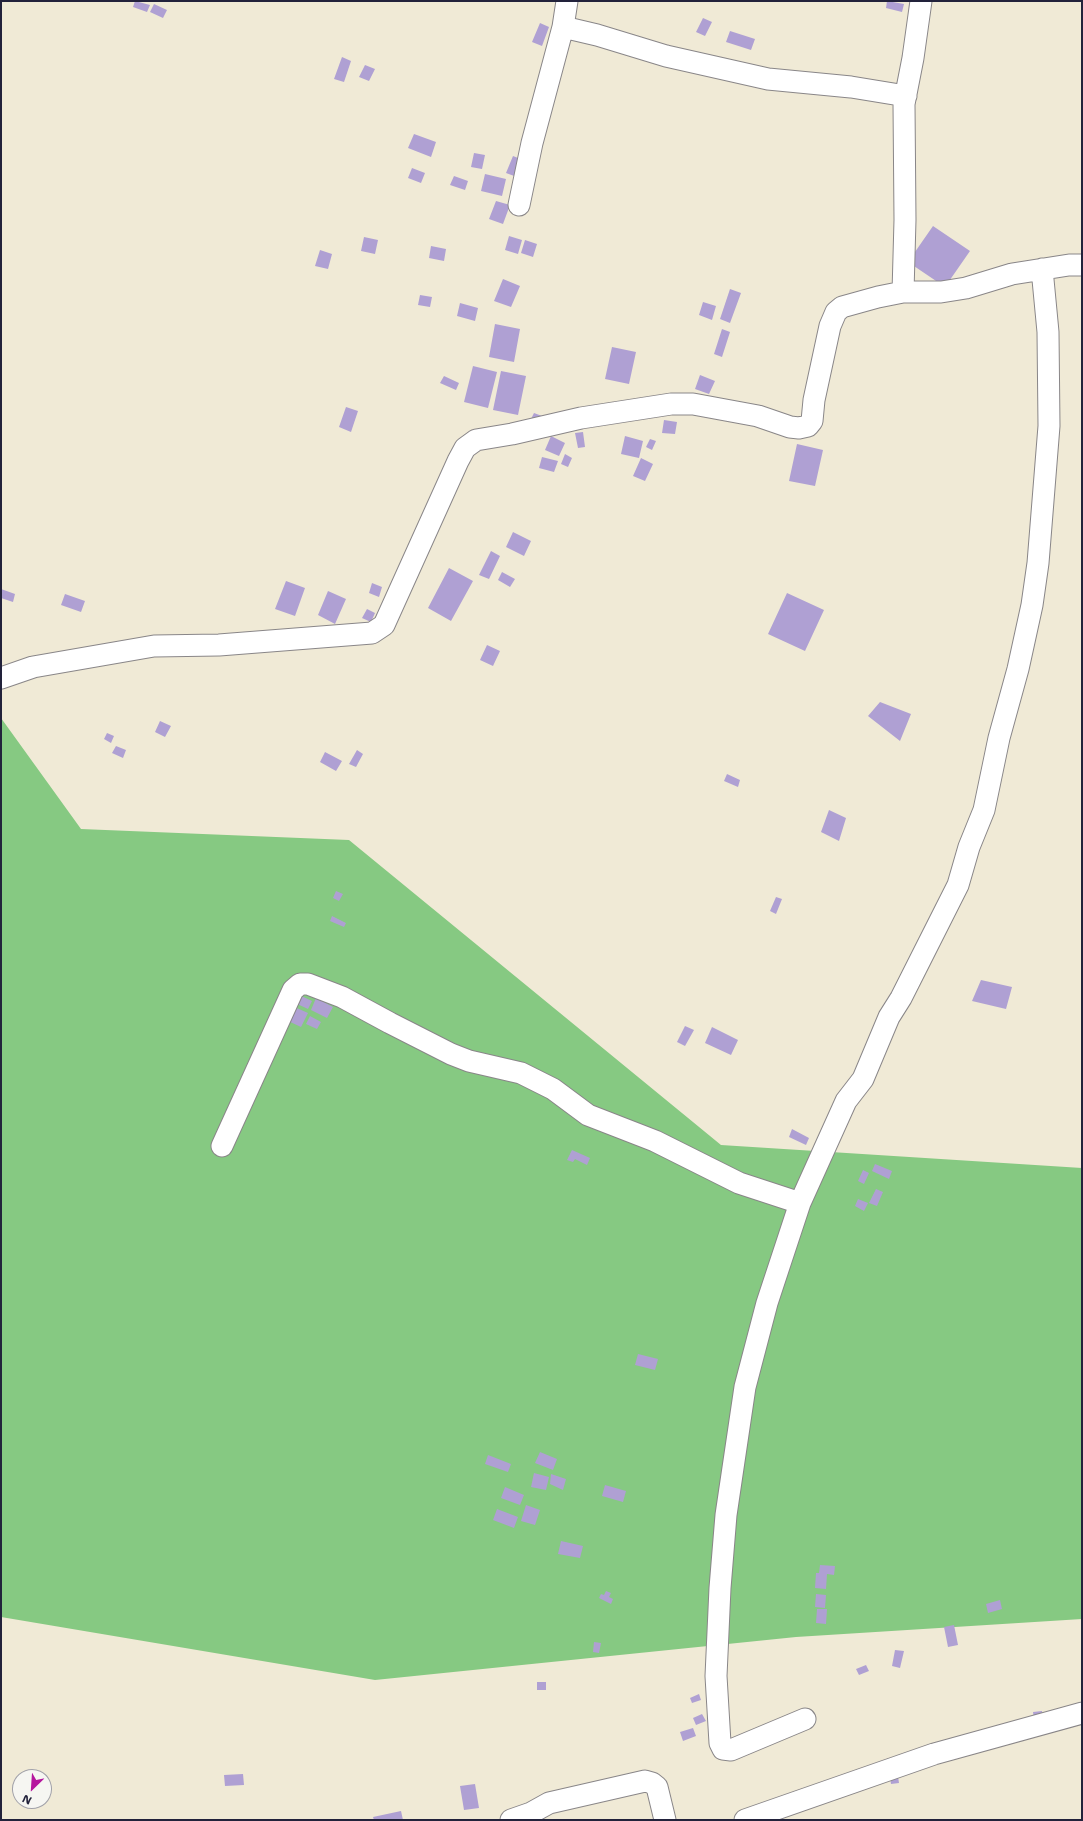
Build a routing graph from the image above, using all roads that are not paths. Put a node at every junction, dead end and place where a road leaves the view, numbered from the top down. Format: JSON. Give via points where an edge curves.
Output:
{"nodes":[{"id":1,"x":567,"y":1,"type":"edge"},
{"id":2,"x":921,"y":1,"type":"edge"},
{"id":3,"x":563,"y":27,"type":"junction"},
{"id":4,"x":906,"y":96,"type":"junction"},
{"id":5,"x":519,"y":205,"type":"dead end"},
{"id":6,"x":1082,"y":265,"type":"edge"},
{"id":7,"x":1042,"y":269,"type":"junction"},
{"id":8,"x":903,"y":292,"type":"junction"},
{"id":9,"x":1,"y":678,"type":"edge"},
{"id":10,"x":222,"y":1146,"type":"dead end"},
{"id":11,"x":800,"y":1203,"type":"junction"},
{"id":12,"x":1082,"y":1713,"type":"edge"},
{"id":13,"x":805,"y":1719,"type":"dead end"},
{"id":14,"x":511,"y":1820,"type":"edge"},
{"id":15,"x":665,"y":1820,"type":"edge"},
{"id":16,"x":744,"y":1820,"type":"edge"}],
"edges":[{"from":1,"to":3,"type":"street"},
{"from":2,"to":4,"type":"street"},
{"from":3,"to":4,"type":"street","via":[[597,34],[666,56],[768,79],[851,87]]},
{"from":3,"to":5,"type":"street","via":[[532,143]]},
{"from":4,"to":8,"type":"street","via":[[903,153]]},
{"from":6,"to":7,"type":"street"},
{"from":7,"to":8,"type":"street","via":[[1012,274],[966,288],[941,292]]},
{"from":7,"to":11,"type":"street","via":[[1048,332],[1049,426],[1038,563],[1032,605],[1018,669],[998,738],[984,810],[969,847],[958,885],[889,1017],[865,1074],[846,1101]]},
{"from":8,"to":9,"type":"street","via":[[878,296],[842,307],[836,312],[828,333],[812,421],[808,426],[790,427],[751,415],[693,404],[671,404],[581,418],[470,443],[458,461],[384,625],[372,633],[219,645],[154,646],[34,667]]},
{"from":10,"to":11,"type":"street","via":[[293,990],[300,984],[308,984],[342,997],[451,1054],[469,1061],[521,1073],[553,1089],[588,1115],[655,1141],[739,1183]]},
{"from":11,"to":13,"type":"street","via":[[767,1303],[745,1386],[726,1515],[716,1676],[720,1743],[726,1751]]},
{"from":12,"to":16,"type":"street","via":[[934,1754]]},
{"from":14,"to":15,"type":"street","via":[[555,1801],[645,1781],[657,1787]]}]}
